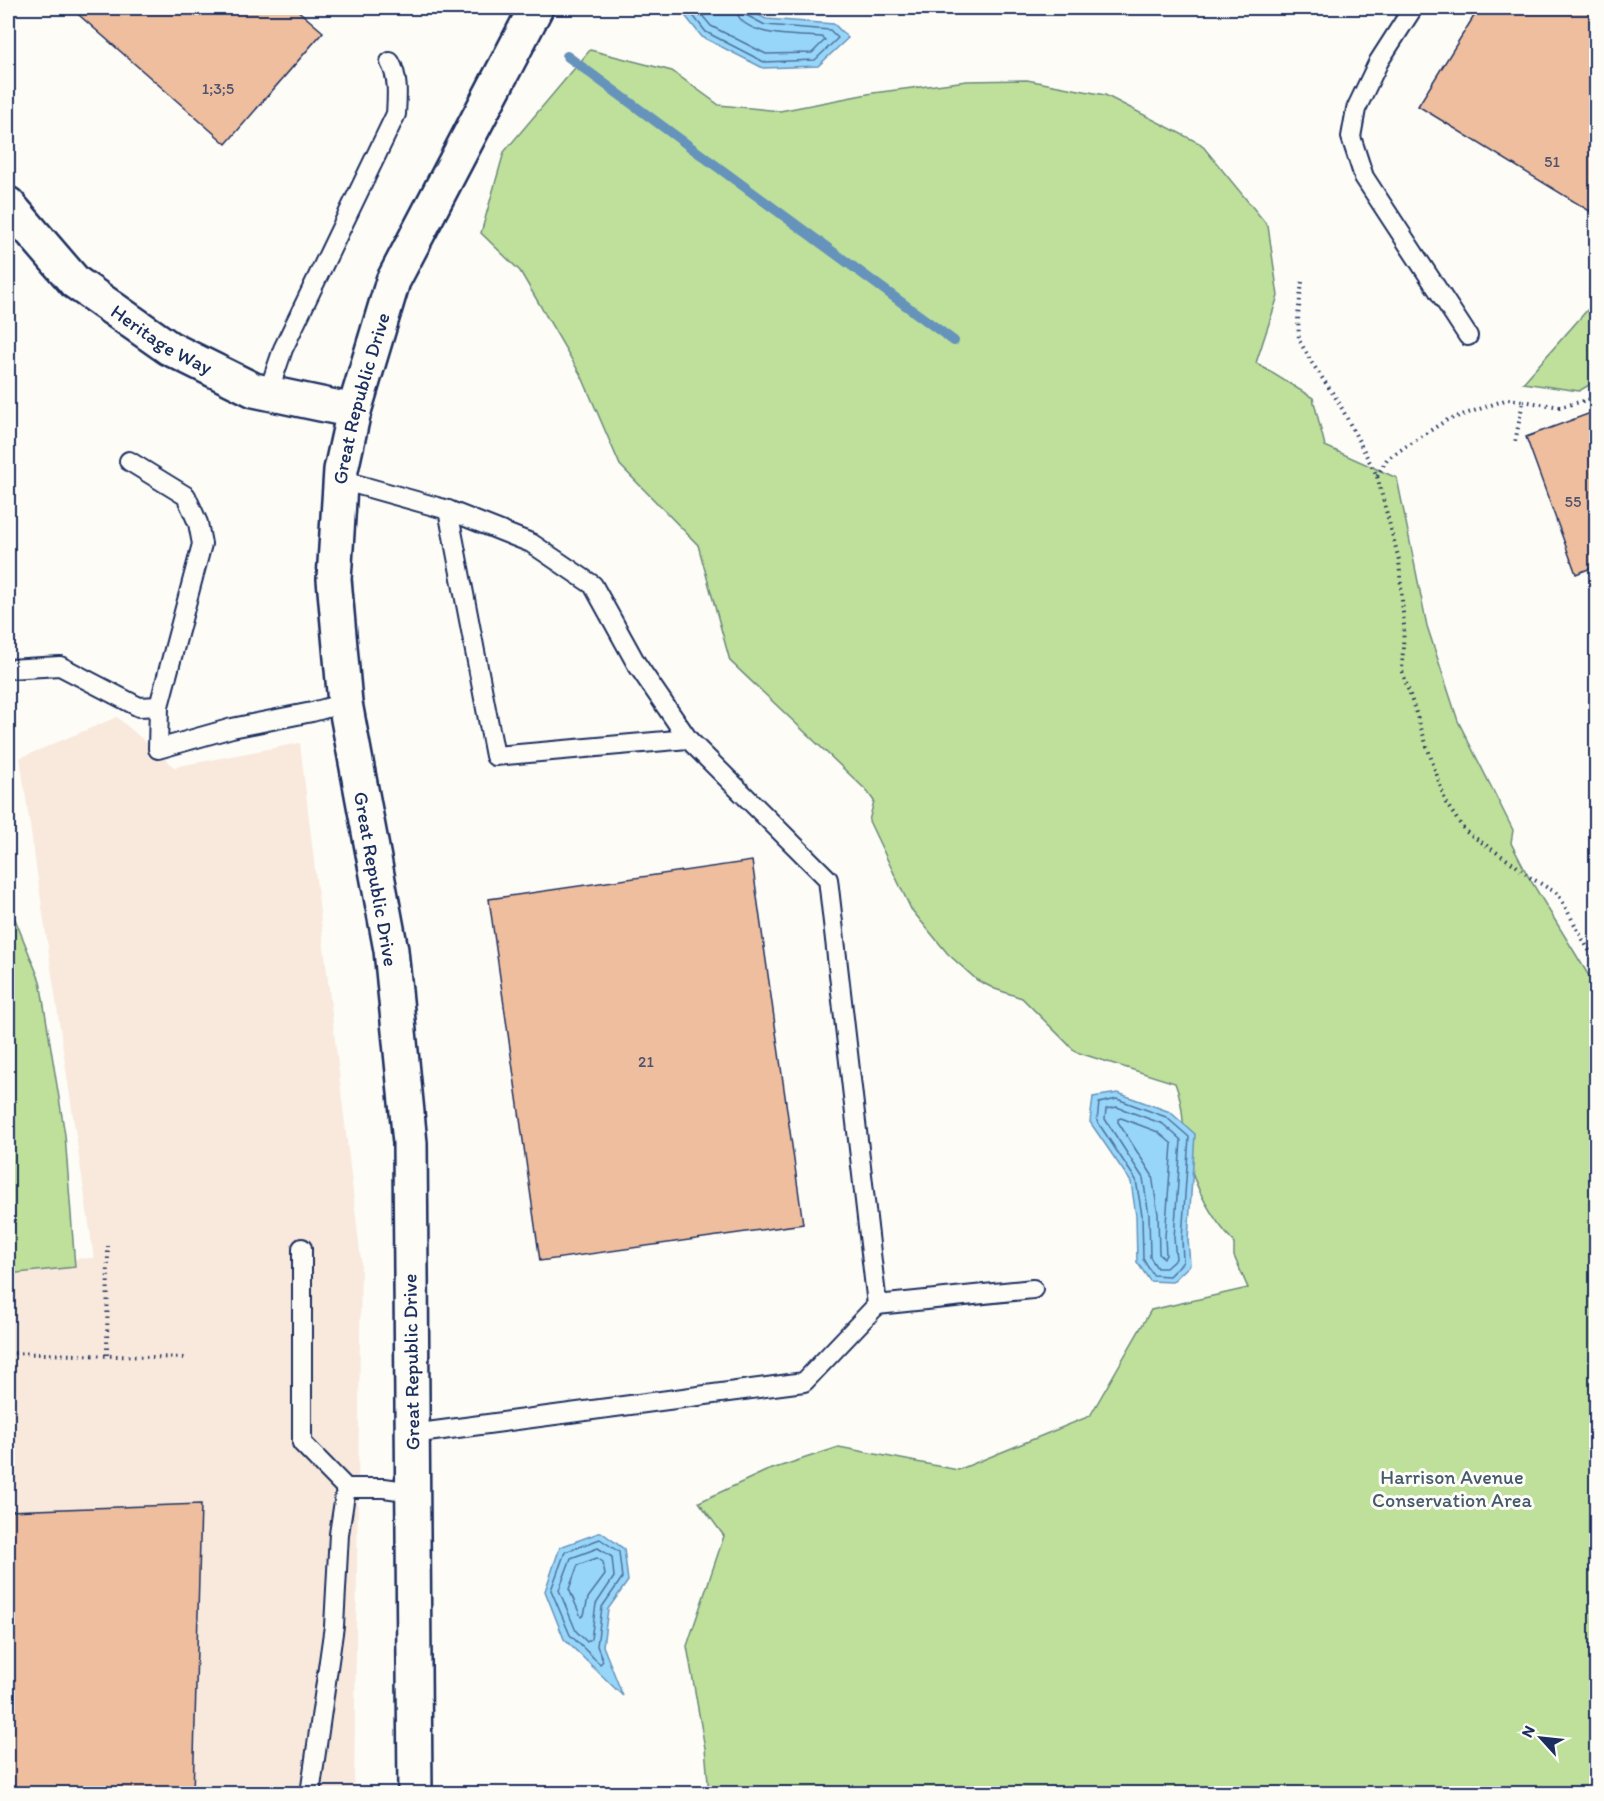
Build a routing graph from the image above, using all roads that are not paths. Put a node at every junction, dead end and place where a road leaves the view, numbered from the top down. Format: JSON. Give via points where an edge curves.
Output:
{"nodes":[{"id":1,"x":536,"y":8,"type":"edge"},
{"id":2,"x":1413,"y":8,"type":"edge"},
{"id":3,"x":390,"y":62,"type":"dead end"},
{"id":4,"x":8,"y":204,"type":"edge"},
{"id":5,"x":1468,"y":336,"type":"dead end"},
{"id":6,"x":268,"y":393,"type":"junction"},
{"id":7,"x":354,"y":411,"type":"junction"},
{"id":8,"x":129,"y":461,"type":"dead end"},
{"id":9,"x":340,"y":480,"type":"junction"},
{"id":10,"x":448,"y":510,"type":"junction"},
{"id":11,"x":8,"y":669,"type":"edge"},
{"id":12,"x":345,"y":703,"type":"junction"},
{"id":13,"x":159,"y":706,"type":"junction"},
{"id":14,"x":688,"y":739,"type":"junction"},
{"id":15,"x":302,"y":1248,"type":"dead end"},
{"id":16,"x":1033,"y":1289,"type":"dead end"},
{"id":17,"x":877,"y":1305,"type":"junction"},
{"id":18,"x":412,"y":1434,"type":"junction"},
{"id":19,"x":346,"y":1488,"type":"junction"},
{"id":20,"x":413,"y":1492,"type":"junction"},
{"id":21,"x":310,"y":1794,"type":"edge"},
{"id":22,"x":416,"y":1794,"type":"edge"}],
"edges":[{"from":1,"to":7,"type":"street","name":"Great Republic Drive","via":[[393,281]]},
{"from":2,"to":5,"type":"lane","via":[[1374,71],[1356,109],[1351,137],[1364,177]]},
{"from":3,"to":6,"type":"lane","via":[[395,71],[396,114],[283,349]]},
{"from":4,"to":6,"type":"street","name":"Heritage Way","via":[[75,282],[169,348],[254,390]]},
{"from":6,"to":7,"type":"street","name":"Heritage Way"},
{"from":7,"to":9,"type":"street","name":"Great Republic Drive"},
{"from":8,"to":13,"type":"lane","via":[[186,496],[202,544]]},
{"from":9,"to":10,"type":"lane"},
{"from":9,"to":12,"type":"street","name":"Great Republic Drive","via":[[334,579]]},
{"from":10,"to":14,"type":"lane","via":[[531,543],[593,585],[636,663]]},
{"from":10,"to":14,"type":"lane","via":[[495,756]]},
{"from":11,"to":13,"type":"lane","via":[[60,666],[139,707]]},
{"from":12,"to":13,"type":"lane","via":[[158,749]]},
{"from":12,"to":18,"type":"street","name":"Great Republic Drive","via":[[391,950],[410,1143]]},
{"from":14,"to":17,"type":"lane","via":[[828,879]]},
{"from":15,"to":19,"type":"lane","via":[[302,1443]]},
{"from":16,"to":17,"type":"lane"},
{"from":17,"to":18,"type":"lane","via":[[804,1382]]},
{"from":18,"to":20,"type":"street","name":"Great Republic Drive"},
{"from":19,"to":20,"type":"lane"},
{"from":19,"to":21,"type":"lane","via":[[334,1626]]},
{"from":20,"to":22,"type":"street","name":"Great Republic Drive"}]}
